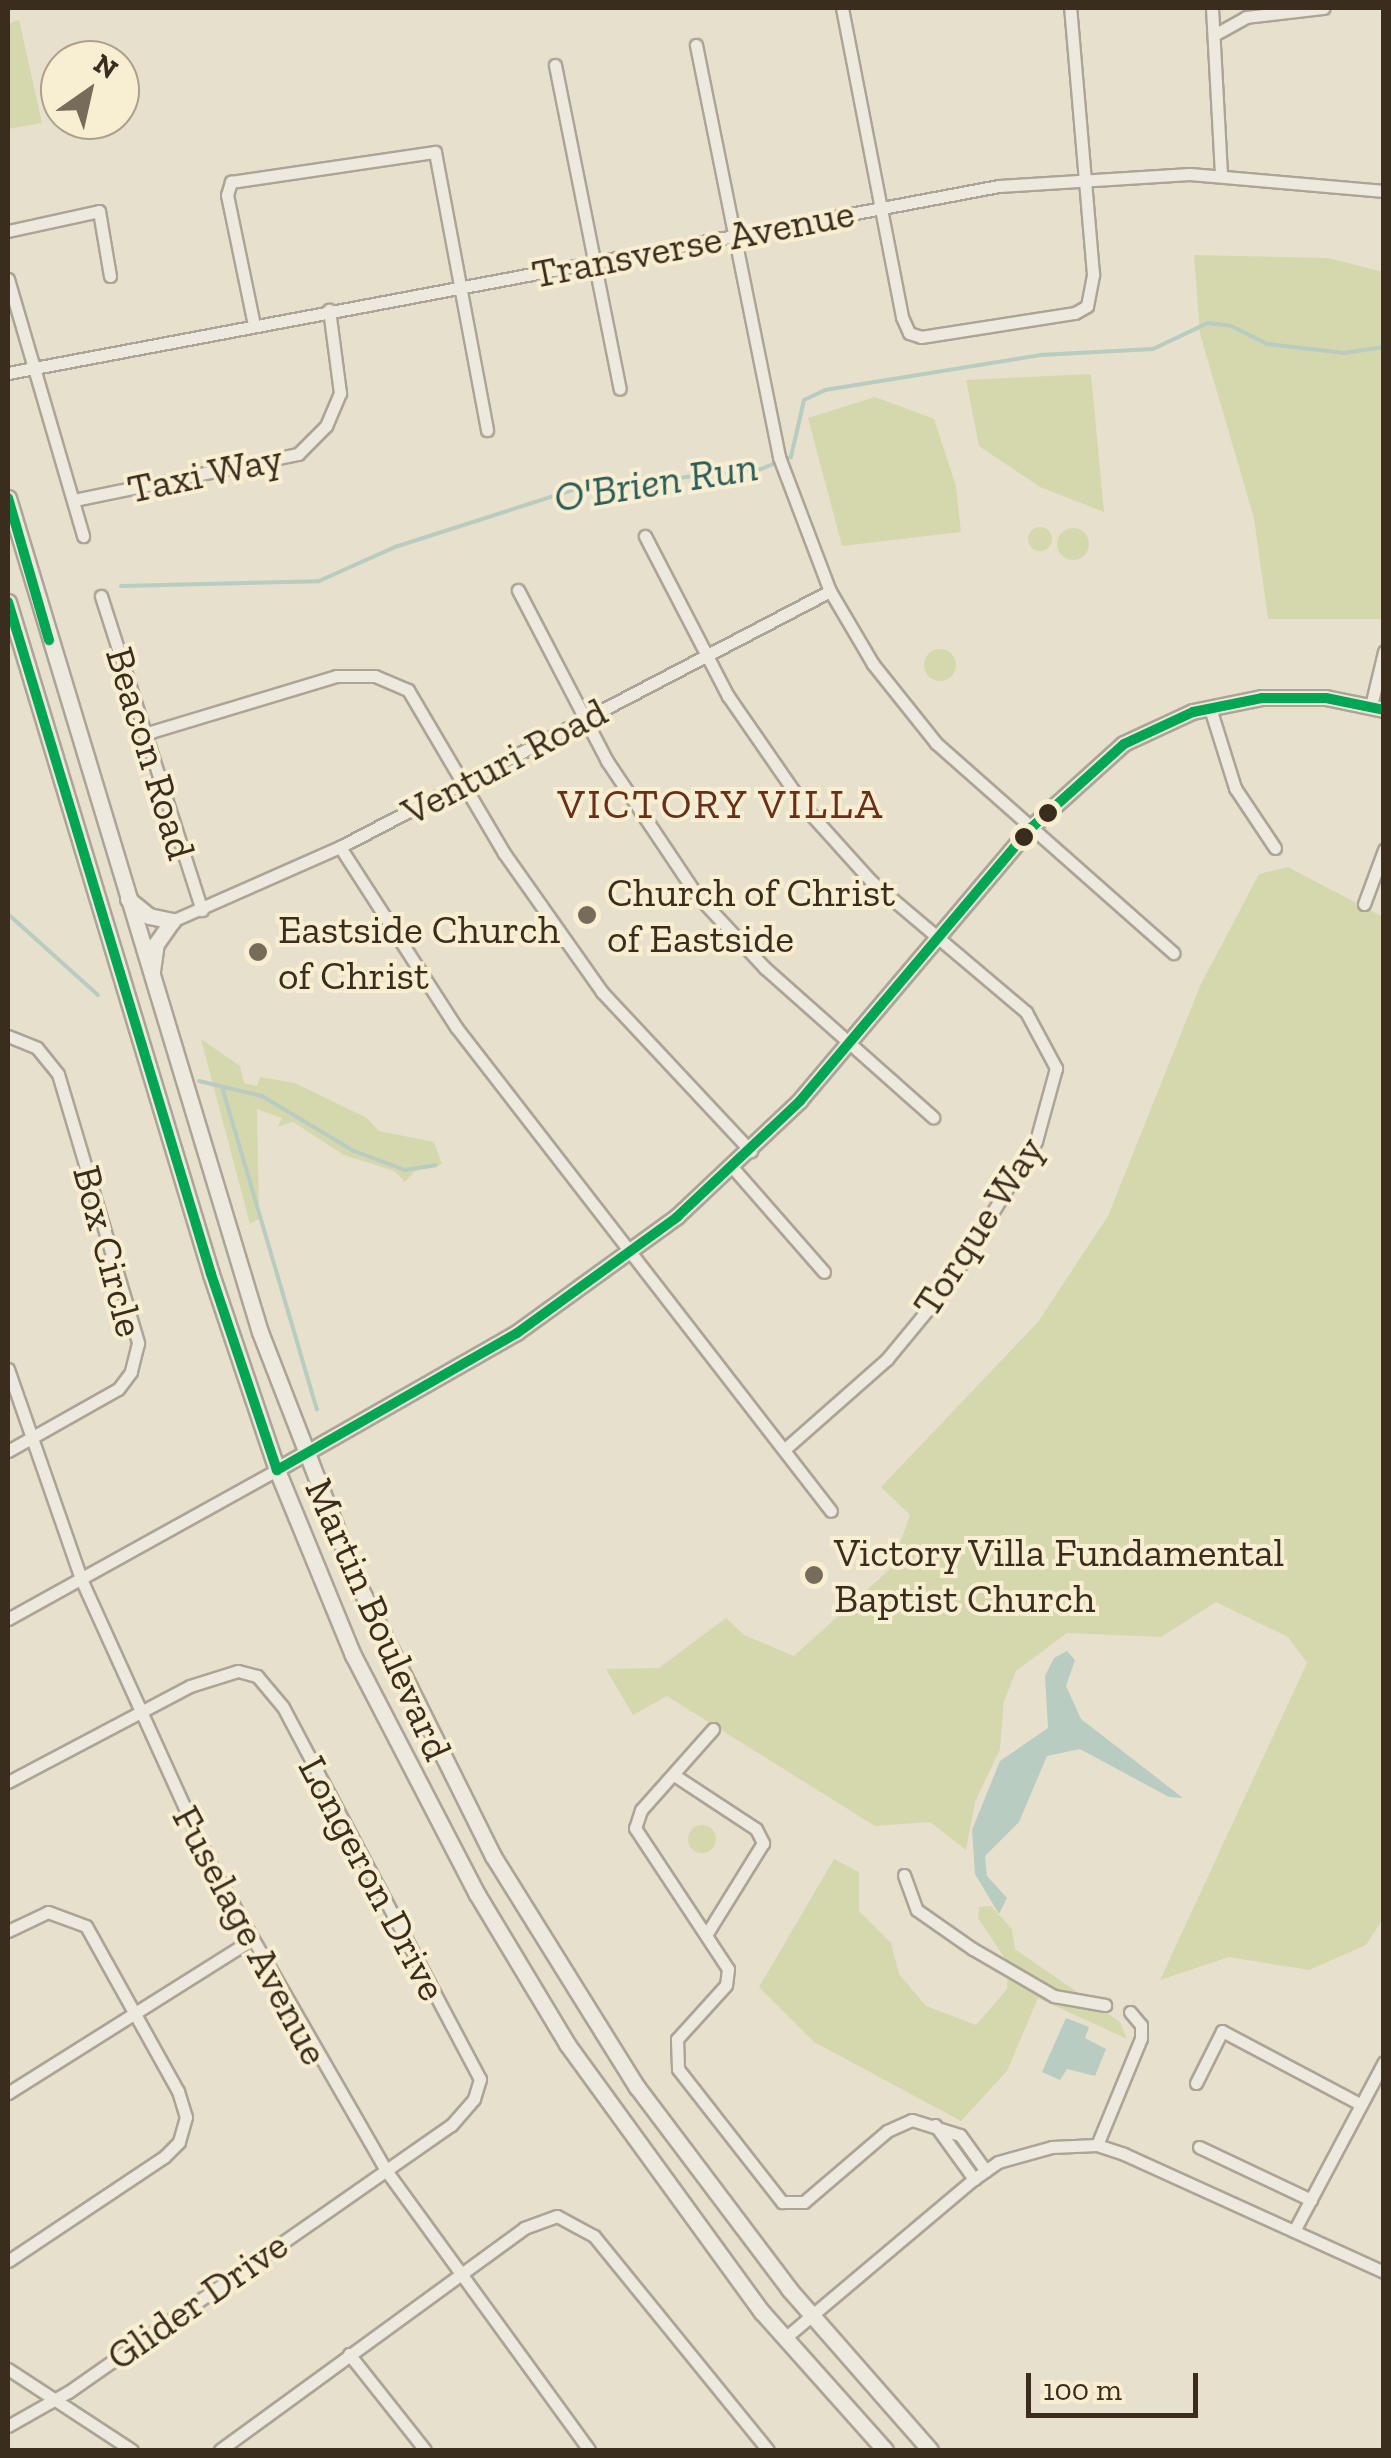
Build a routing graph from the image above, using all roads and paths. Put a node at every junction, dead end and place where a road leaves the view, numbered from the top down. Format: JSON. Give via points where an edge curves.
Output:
{"nodes":[{"id":1,"x":842,"y":8,"type":"edge"},
{"id":2,"x":1070,"y":8,"type":"edge"},
{"id":3,"x":1212,"y":8,"type":"edge"},
{"id":4,"x":1323,"y":8,"type":"edge"},
{"id":5,"x":1214,"y":34,"type":"junction"},
{"id":6,"x":696,"y":45,"type":"dead end"},
{"id":7,"x":555,"y":66,"type":"dead end"},
{"id":8,"x":1221,"y":175,"type":"junction"},
{"id":9,"x":1082,"y":178,"type":"junction"},
{"id":10,"x":1384,"y":192,"type":"edge"},
{"id":11,"x":878,"y":208,"type":"junction"},
{"id":12,"x":8,"y":231,"type":"edge"},
{"id":13,"x":735,"y":237,"type":"junction"},
{"id":14,"x":596,"y":263,"type":"junction"},
{"id":15,"x":110,"y":276,"type":"dead end"},
{"id":16,"x":8,"y":279,"type":"edge"},
{"id":17,"x":462,"y":285,"type":"junction"},
{"id":18,"x":329,"y":310,"type":"junction"},
{"id":19,"x":254,"y":325,"type":"junction"},
{"id":20,"x":31,"y":369,"type":"junction"},
{"id":21,"x":8,"y":373,"type":"edge"},
{"id":22,"x":620,"y":389,"type":"dead end"},
{"id":23,"x":487,"y":430,"type":"dead end"},
{"id":24,"x":8,"y":498,"type":"edge"},
{"id":25,"x":74,"y":500,"type":"junction"},
{"id":26,"x":83,"y":536,"type":"dead end"},
{"id":27,"x":645,"y":536,"type":"dead end"},
{"id":28,"x":518,"y":590,"type":"dead end"},
{"id":29,"x":830,"y":590,"type":"junction"},
{"id":30,"x":102,"y":596,"type":"dead end"},
{"id":31,"x":8,"y":602,"type":"edge"},
{"id":32,"x":1384,"y":652,"type":"edge"},
{"id":33,"x":704,"y":655,"type":"junction"},
{"id":34,"x":1210,"y":708,"type":"junction"},
{"id":35,"x":1377,"y":708,"type":"edge"},
{"id":36,"x":584,"y":719,"type":"junction"},
{"id":37,"x":144,"y":734,"type":"junction"},
{"id":38,"x":461,"y":784,"type":"junction"},
{"id":39,"x":1031,"y":828,"type":"junction"},
{"id":40,"x":340,"y":847,"type":"junction"},
{"id":41,"x":1275,"y":848,"type":"dead end"},
{"id":42,"x":1384,"y":850,"type":"edge"},
{"id":43,"x":128,"y":899,"type":"junction"},
{"id":44,"x":1364,"y":904,"type":"dead end"},
{"id":45,"x":202,"y":910,"type":"junction"},
{"id":46,"x":172,"y":921,"type":"junction"},
{"id":47,"x":938,"y":940,"type":"junction"},
{"id":48,"x":1173,"y":952,"type":"dead end"},
{"id":49,"x":151,"y":977,"type":"junction"},
{"id":50,"x":8,"y":1036,"type":"edge"},
{"id":51,"x":852,"y":1042,"type":"junction"},
{"id":52,"x":933,"y":1117,"type":"dead end"},
{"id":53,"x":750,"y":1151,"type":"junction"},
{"id":54,"x":733,"y":1168,"type":"junction"},
{"id":55,"x":630,"y":1253,"type":"junction"},
{"id":56,"x":824,"y":1272,"type":"dead end"},
{"id":57,"x":8,"y":1369,"type":"edge"},
{"id":58,"x":29,"y":1439,"type":"junction"},
{"id":59,"x":786,"y":1448,"type":"junction"},
{"id":60,"x":8,"y":1451,"type":"edge"},
{"id":61,"x":306,"y":1456,"type":"junction"},
{"id":62,"x":277,"y":1470,"type":"junction"},
{"id":63,"x":830,"y":1511,"type":"dead end"},
{"id":64,"x":81,"y":1578,"type":"junction"},
{"id":65,"x":8,"y":1619,"type":"edge"},
{"id":66,"x":136,"y":1711,"type":"junction"},
{"id":67,"x":713,"y":1729,"type":"dead end"},
{"id":68,"x":674,"y":1776,"type":"junction"},
{"id":69,"x":8,"y":1782,"type":"edge"},
{"id":70,"x":904,"y":1875,"type":"dead end"},
{"id":71,"x":8,"y":1930,"type":"edge"},
{"id":72,"x":706,"y":1935,"type":"junction"},
{"id":73,"x":251,"y":1940,"type":"junction"},
{"id":74,"x":1105,"y":2005,"type":"dead end"},
{"id":75,"x":1130,"y":2012,"type":"dead end"},
{"id":76,"x":135,"y":2013,"type":"junction"},
{"id":77,"x":1384,"y":2062,"type":"edge"},
{"id":78,"x":1196,"y":2083,"type":"dead end"},
{"id":79,"x":8,"y":2093,"type":"edge"},
{"id":80,"x":1360,"y":2104,"type":"junction"},
{"id":81,"x":1097,"y":2145,"type":"junction"},
{"id":82,"x":1199,"y":2147,"type":"dead end"},
{"id":83,"x":385,"y":2169,"type":"junction"},
{"id":84,"x":980,"y":2175,"type":"junction"},
{"id":85,"x":1311,"y":2200,"type":"junction"},
{"id":86,"x":1294,"y":2230,"type":"junction"},
{"id":87,"x":8,"y":2261,"type":"edge"},
{"id":88,"x":1384,"y":2272,"type":"edge"},
{"id":89,"x":458,"y":2276,"type":"junction"},
{"id":90,"x":812,"y":2317,"type":"junction"},
{"id":91,"x":785,"y":2338,"type":"junction"},
{"id":92,"x":349,"y":2354,"type":"junction"},
{"id":93,"x":8,"y":2370,"type":"edge"},
{"id":94,"x":56,"y":2400,"type":"junction"},
{"id":95,"x":8,"y":2426,"type":"edge"},
{"id":96,"x":132,"y":2450,"type":"edge"},
{"id":97,"x":220,"y":2450,"type":"edge"},
{"id":98,"x":425,"y":2450,"type":"edge"},
{"id":99,"x":589,"y":2450,"type":"edge"},
{"id":100,"x":768,"y":2450,"type":"edge"},
{"id":101,"x":885,"y":2450,"type":"edge"},
{"id":102,"x":930,"y":2450,"type":"edge"}],
"edges":[{"from":1,"to":11,"type":"street"},
{"from":2,"to":9,"type":"street"},
{"from":3,"to":5,"type":"street"},
{"from":4,"to":5,"type":"street","via":[[1246,17]]},
{"from":5,"to":8,"type":"street"},
{"from":6,"to":13,"type":"street"},
{"from":7,"to":14,"type":"street"},
{"from":8,"to":9,"type":"street","name":"Transverse Avenue"},
{"from":8,"to":10,"type":"street","name":"Transverse Avenue"},
{"from":9,"to":11,"type":"street","name":"Transverse Avenue"},
{"from":9,"to":11,"type":"street","via":[[1093,274],[1082,311],[921,337],[904,324]]},
{"from":11,"to":13,"type":"street","name":"Transverse Avenue"},
{"from":12,"to":15,"type":"street","via":[[99,211]]},
{"from":13,"to":14,"type":"street","name":"Transverse Avenue"},
{"from":13,"to":29,"type":"street","via":[[779,458]]},
{"from":14,"to":17,"type":"street","name":"Transverse Avenue"},
{"from":14,"to":22,"type":"street"},
{"from":16,"to":20,"type":"street"},
{"from":17,"to":18,"type":"street","name":"Transverse Avenue"},
{"from":17,"to":19,"type":"street","via":[[434,152],[231,182],[227,195]]},
{"from":17,"to":23,"type":"street"},
{"from":18,"to":19,"type":"street","name":"Transverse Avenue"},
{"from":18,"to":25,"type":"street","name":"Taxi Way","via":[[337,404],[298,454]]},
{"from":19,"to":20,"type":"street","name":"Transverse Avenue"},
{"from":20,"to":21,"type":"street","name":"Transverse Avenue"},
{"from":20,"to":25,"type":"street"},
{"from":24,"to":43,"type":"main road","name":"Martin Boulevard"},
{"from":25,"to":26,"type":"street"},
{"from":27,"to":33,"type":"street","name":"Torque Way"},
{"from":28,"to":36,"type":"street"},
{"from":29,"to":33,"type":"street","name":"Venturi Road"},
{"from":29,"to":39,"type":"street","via":[[912,716]]},
{"from":30,"to":37,"type":"street","name":"Beacon Road"},
{"from":31,"to":62,"type":"main road","name":"Martin Boulevard","via":[[210,1274]]},
{"from":32,"to":35,"type":"street"},
{"from":33,"to":36,"type":"street","name":"Venturi Road"},
{"from":33,"to":47,"type":"street","name":"Torque Way","via":[[808,810],[871,881]]},
{"from":34,"to":35,"type":"street","via":[[1303,696]]},
{"from":34,"to":39,"type":"street","via":[[1124,744]]},
{"from":34,"to":41,"type":"street","via":[[1235,788]]},
{"from":36,"to":38,"type":"street","name":"Venturi Road"},
{"from":36,"to":51,"type":"street","via":[[696,894],[765,968]]},
{"from":37,"to":38,"type":"street","via":[[294,686],[364,673],[416,698]]},
{"from":37,"to":45,"type":"street","name":"Beacon Road"},
{"from":38,"to":40,"type":"street","name":"Venturi Road"},
{"from":38,"to":53,"type":"street","via":[[602,992]]},
{"from":39,"to":47,"type":"street"},
{"from":39,"to":48,"type":"street"},
{"from":40,"to":45,"type":"street","name":"Venturi Road"},
{"from":40,"to":55,"type":"street","via":[[421,980]]},
{"from":42,"to":44,"type":"street"},
{"from":43,"to":46,"type":"main road","via":[[149,916]]},
{"from":43,"to":49,"type":"main road","name":"Martin Boulevard"},
{"from":45,"to":46,"type":"street","name":"Venturi Road"},
{"from":46,"to":49,"type":"main road","via":[[156,944]]},
{"from":47,"to":51,"type":"street"},
{"from":47,"to":59,"type":"street","name":"Torque Way","via":[[1041,1032],[1056,1068],[1048,1116],[948,1285],[886,1359]]},
{"from":49,"to":61,"type":"main road","name":"Martin Boulevard","via":[[265,1349]]},
{"from":50,"to":58,"type":"street","name":"Box Circle","via":[[38,1048],[58,1074],[138,1342],[131,1372],[118,1389]]},
{"from":51,"to":52,"type":"street"},
{"from":51,"to":53,"type":"street"},
{"from":53,"to":54,"type":"street"},
{"from":54,"to":55,"type":"street"},
{"from":54,"to":56,"type":"street"},
{"from":55,"to":59,"type":"street"},
{"from":55,"to":61,"type":"street","via":[[456,1372]]},
{"from":57,"to":58,"type":"street","name":"Fuselage Avenue"},
{"from":58,"to":60,"type":"street","name":"Box Circle"},
{"from":58,"to":64,"type":"street","name":"Fuselage Avenue"},
{"from":59,"to":63,"type":"street"},
{"from":61,"to":62,"type":"street"},
{"from":61,"to":90,"type":"main road","name":"Martin Boulevard","via":[[356,1580],[494,1856],[637,2087]]},
{"from":62,"to":64,"type":"street"},
{"from":62,"to":91,"type":"main road","name":"Martin Boulevard","via":[[352,1655],[476,1894],[578,2059]]},
{"from":64,"to":65,"type":"street"},
{"from":64,"to":66,"type":"street","name":"Fuselage Avenue"},
{"from":66,"to":69,"type":"street","name":"Longeron Drive"},
{"from":66,"to":73,"type":"street","name":"Fuselage Avenue"},
{"from":66,"to":83,"type":"street","name":"Longeron Drive","via":[[238,1671],[269,1685],[282,1707],[387,1912],[479,2070],[474,2100],[461,2117]]},
{"from":67,"to":68,"type":"street"},
{"from":68,"to":72,"type":"street","via":[[641,1810],[634,1828]]},
{"from":68,"to":72,"type":"street","via":[[756,1829],[763,1843]]},
{"from":70,"to":74,"type":"street","via":[[917,1910],[1014,1975],[1054,1996]]},
{"from":71,"to":76,"type":"street","via":[[48,1912],[79,1921]]},
{"from":72,"to":84,"type":"street","via":[[722,1951],[728,1977],[677,2039],[675,2062],[775,2198],[799,2205],[896,2125],[934,2125]]},
{"from":73,"to":76,"type":"street"},
{"from":73,"to":83,"type":"street","name":"Fuselage Avenue"},
{"from":75,"to":81,"type":"street","via":[[1141,2025],[1141,2038]]},
{"from":76,"to":79,"type":"street"},
{"from":76,"to":87,"type":"street","via":[[185,2105],[181,2137],[164,2157]]},
{"from":77,"to":80,"type":"street"},
{"from":78,"to":80,"type":"street","via":[[1222,2031]]},
{"from":80,"to":85,"type":"street"},
{"from":81,"to":84,"type":"street","via":[[1021,2154]]},
{"from":81,"to":86,"type":"street","via":[[1177,2174]]},
{"from":82,"to":85,"type":"street"},
{"from":83,"to":89,"type":"street","name":"Fuselage Avenue"},
{"from":83,"to":94,"type":"street","name":"Glider Drive"},
{"from":84,"to":90,"type":"street"},
{"from":85,"to":86,"type":"street"},
{"from":86,"to":88,"type":"street"},
{"from":89,"to":92,"type":"street"},
{"from":89,"to":99,"type":"street","name":"Fuselage Avenue"},
{"from":89,"to":100,"type":"street","via":[[532,2222],[557,2216],[575,2221]]},
{"from":90,"to":91,"type":"street"},
{"from":90,"to":102,"type":"main road","name":"Martin Boulevard"},
{"from":91,"to":101,"type":"main road","name":"Martin Boulevard"},
{"from":92,"to":97,"type":"street"},
{"from":92,"to":98,"type":"street"},
{"from":93,"to":94,"type":"street"},
{"from":94,"to":95,"type":"street","name":"Glider Drive"},
{"from":94,"to":96,"type":"street"}]}
